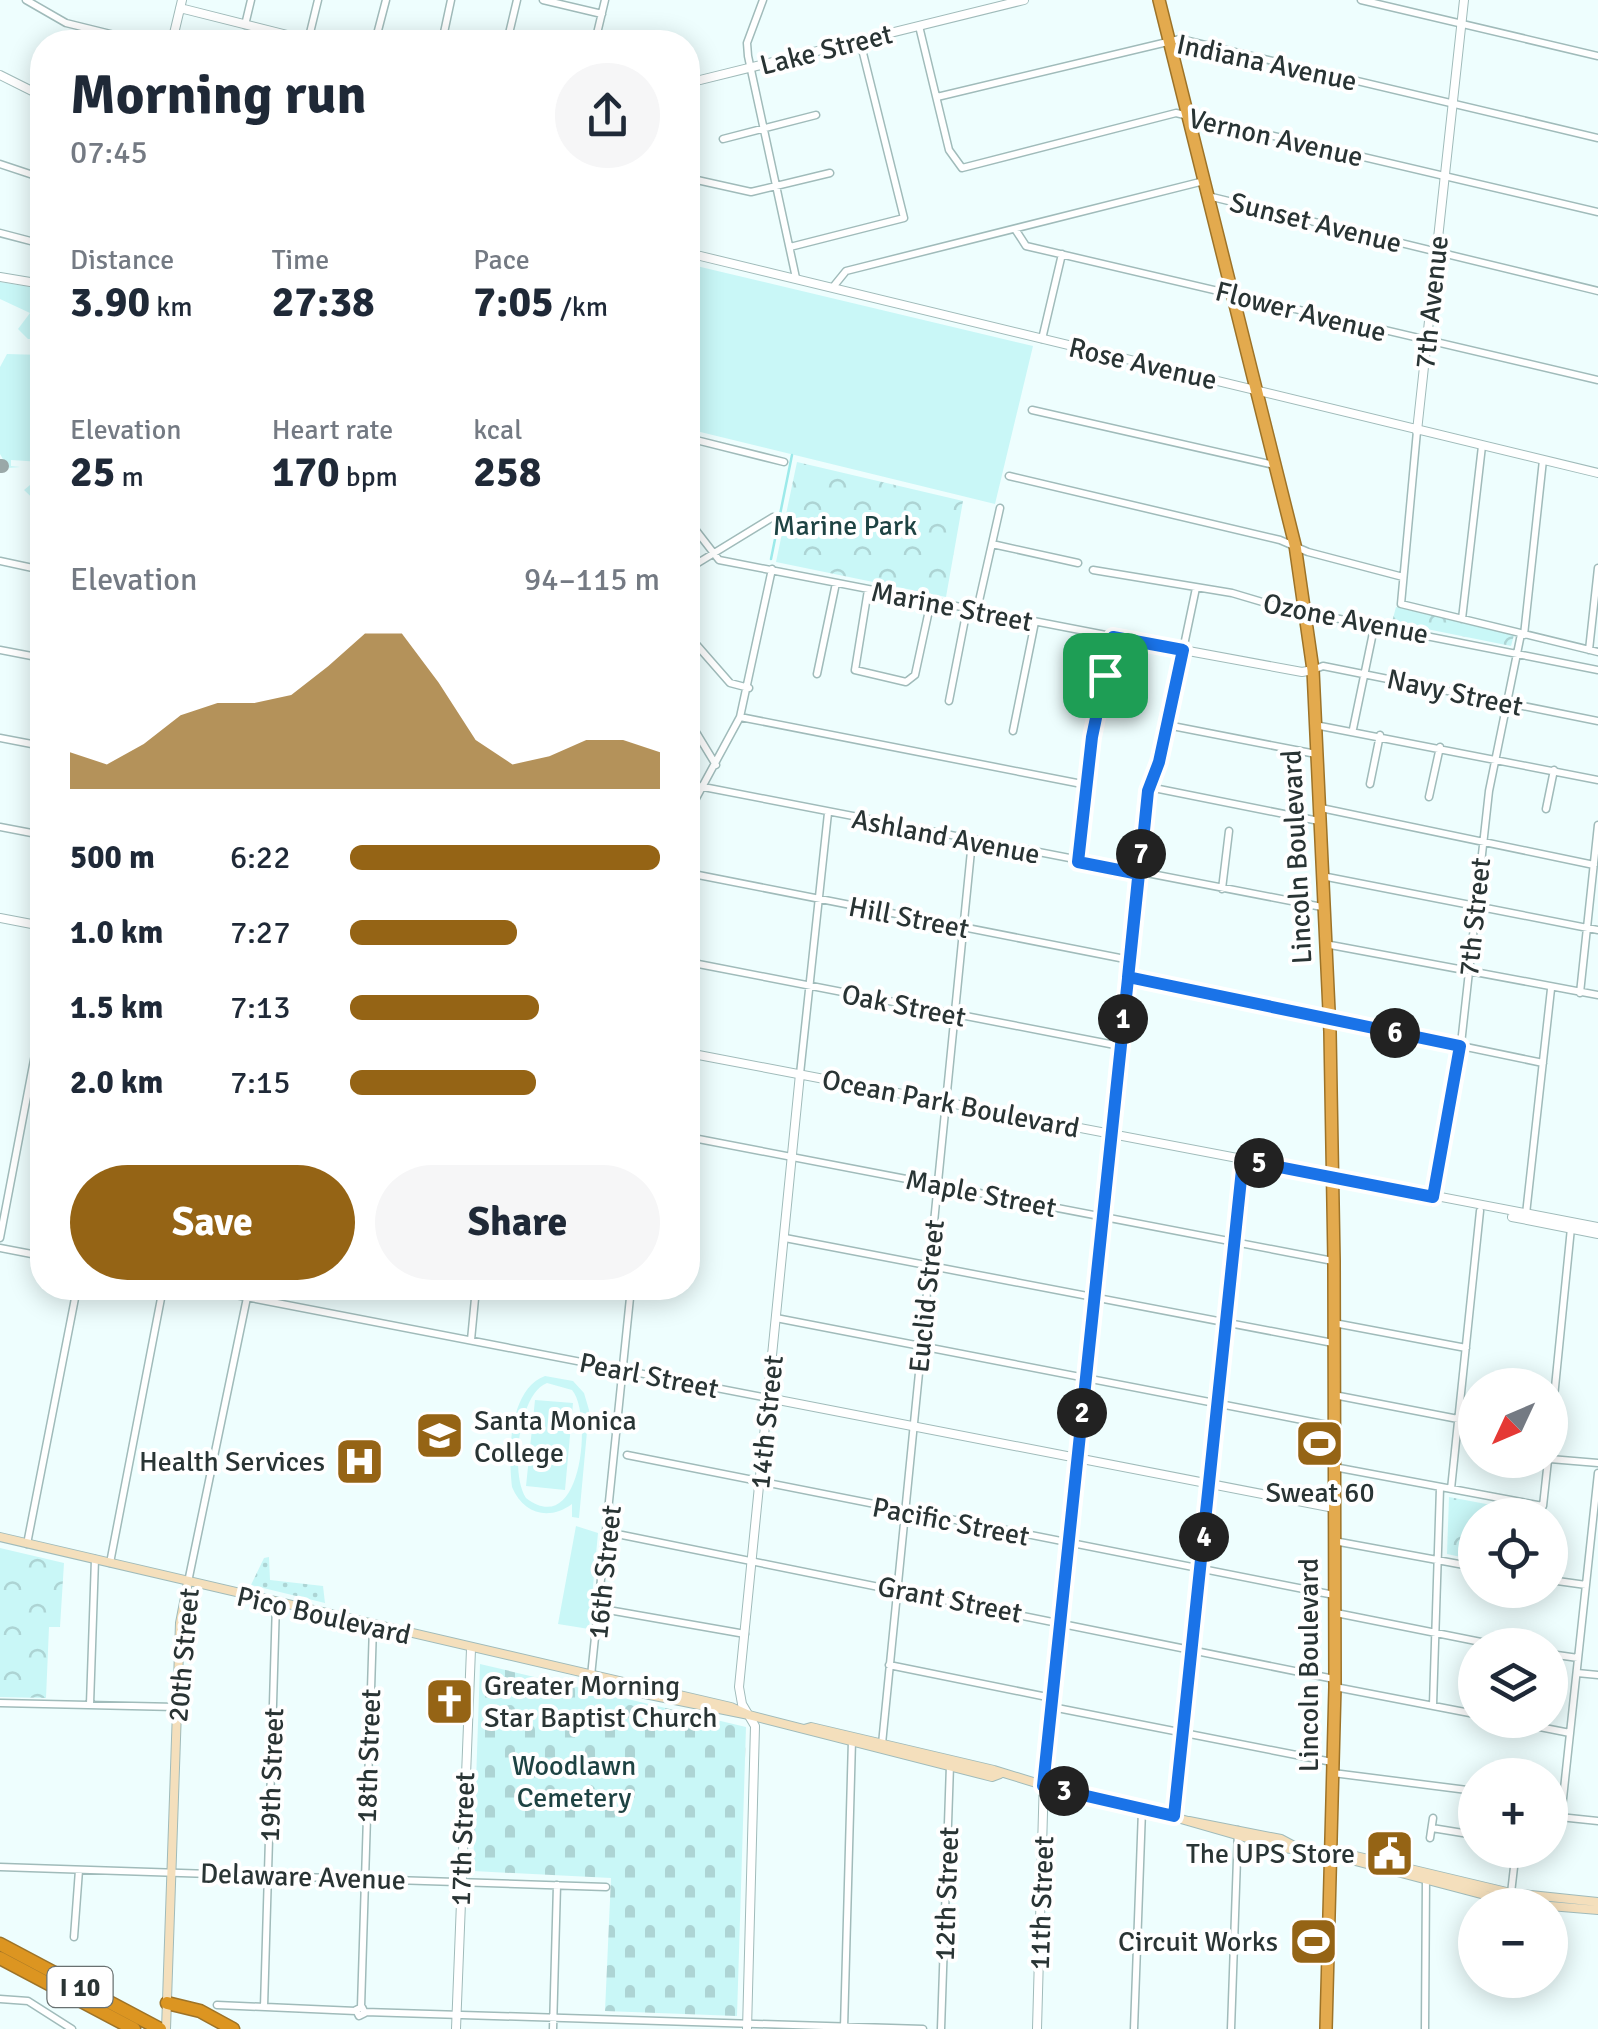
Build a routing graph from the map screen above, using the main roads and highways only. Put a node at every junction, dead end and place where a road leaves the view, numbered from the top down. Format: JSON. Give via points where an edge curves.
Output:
{"nodes":[{"id":1,"x":1159,"y":0,"type":"edge"},
{"id":2,"x":0,"y":1537,"type":"edge"},
{"id":3,"x":188,"y":1582,"type":"junction"},
{"id":4,"x":1331,"y":1855,"type":"junction"},
{"id":5,"x":1429,"y":1881,"type":"junction"},
{"id":6,"x":1464,"y":1888,"type":"edge"},
{"id":7,"x":1464,"y":1888,"type":"edge"},
{"id":8,"x":1568,"y":1903,"type":"edge"},
{"id":9,"x":1568,"y":1905,"type":"edge"},
{"id":10,"x":1598,"y":1906,"type":"edge"},
{"id":11,"x":0,"y":1944,"type":"edge"},
{"id":12,"x":0,"y":1958,"type":"edge"},
{"id":13,"x":167,"y":2007,"type":"junction"},
{"id":14,"x":134,"y":2029,"type":"edge"},
{"id":15,"x":163,"y":2029,"type":"edge"},
{"id":16,"x":233,"y":2029,"type":"edge"},
{"id":17,"x":1326,"y":2029,"type":"edge"}],
"edges":[{"from":1,"to":4,"type":"highway","name":"Lincoln Boulevard","via":[[1294,546],[1313,670],[1334,1262]]},
{"from":2,"to":3,"type":"main road","name":"Pico Boulevard"},
{"from":3,"to":4,"type":"main road","name":"Pico Boulevard"},
{"from":3,"to":13,"type":"main road","name":"20th Street","via":[[176,1708]]},
{"from":4,"to":5,"type":"main road","name":"Pico Boulevard","via":[[1343,1853]]},
{"from":4,"to":17,"type":"highway","name":"Lincoln Boulevard"},
{"from":5,"to":6,"type":"main road","name":"Pico Boulevard"},
{"from":5,"to":7,"type":"main road","name":"Pico Boulevard"},
{"from":8,"to":10,"type":"main road","name":"Pico Boulevard"},
{"from":9,"to":10,"type":"main road","name":"Pico Boulevard"},
{"from":11,"to":15,"type":"highway","number":"I 10"},
{"from":12,"to":14,"type":"highway","number":"I 10"},
{"from":13,"to":15,"type":"main road","name":"20th Street"},
{"from":13,"to":16,"type":"highway","via":[[200,2011]]}]}
